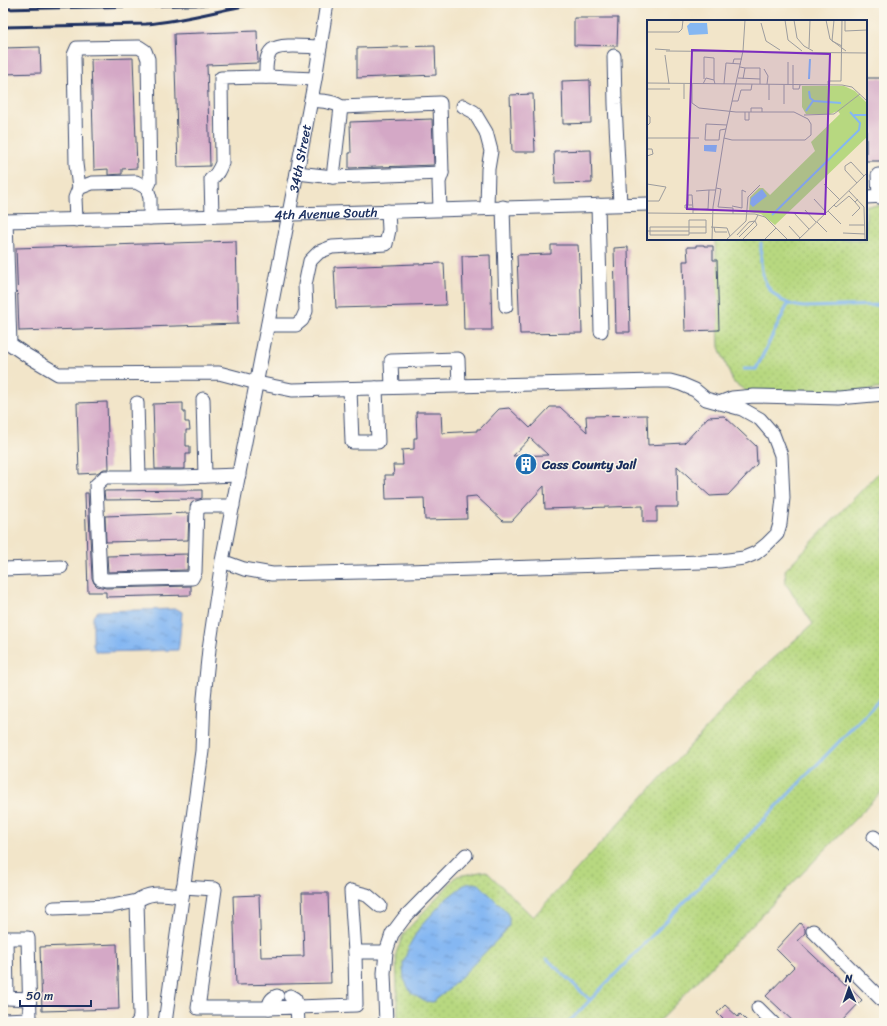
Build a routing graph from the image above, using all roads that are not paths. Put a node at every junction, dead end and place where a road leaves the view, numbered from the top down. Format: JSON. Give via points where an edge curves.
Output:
{"nodes":[{"id":1,"x":327,"y":3,"type":"edge"},
{"id":2,"x":320,"y":47,"type":"junction"},
{"id":3,"x":614,"y":56,"type":"dead end"},
{"id":4,"x":266,"y":77,"type":"junction"},
{"id":5,"x":316,"y":79,"type":"junction"},
{"id":6,"x":311,"y":100,"type":"junction"},
{"id":7,"x":463,"y":106,"type":"dead end"},
{"id":8,"x":341,"y":107,"type":"junction"},
{"id":9,"x":297,"y":173,"type":"junction"},
{"id":10,"x":442,"y":173,"type":"junction"},
{"id":11,"x":884,"y":175,"type":"edge"},
{"id":12,"x":333,"y":177,"type":"junction"},
{"id":13,"x":79,"y":188,"type":"junction"},
{"id":14,"x":147,"y":188,"type":"junction"},
{"id":15,"x":876,"y":197,"type":"edge"},
{"id":16,"x":620,"y":204,"type":"junction"},
{"id":17,"x":647,"y":204,"type":"edge"},
{"id":18,"x":598,"y":205,"type":"junction"},
{"id":19,"x":503,"y":207,"type":"junction"},
{"id":20,"x":487,"y":208,"type":"junction"},
{"id":21,"x":440,"y":209,"type":"junction"},
{"id":22,"x":388,"y":211,"type":"junction"},
{"id":23,"x":290,"y":214,"type":"junction"},
{"id":24,"x":212,"y":216,"type":"junction"},
{"id":25,"x":150,"y":218,"type":"junction"},
{"id":26,"x":76,"y":220,"type":"junction"},
{"id":27,"x":4,"y":221,"type":"edge"},
{"id":28,"x":506,"y":306,"type":"dead end"},
{"id":29,"x":268,"y":325,"type":"junction"},
{"id":30,"x":600,"y":331,"type":"dead end"},
{"id":31,"x":257,"y":383,"type":"junction"},
{"id":32,"x":459,"y":386,"type":"junction"},
{"id":33,"x":392,"y":387,"type":"junction"},
{"id":34,"x":350,"y":388,"type":"junction"},
{"id":35,"x":376,"y":388,"type":"junction"},
{"id":36,"x":884,"y":394,"type":"edge"},
{"id":37,"x":203,"y":399,"type":"dead end"},
{"id":38,"x":137,"y":403,"type":"dead end"},
{"id":39,"x":718,"y":403,"type":"junction"},
{"id":40,"x":239,"y":475,"type":"junction"},
{"id":41,"x":206,"y":476,"type":"junction"},
{"id":42,"x":139,"y":477,"type":"junction"},
{"id":43,"x":233,"y":506,"type":"junction"},
{"id":44,"x":222,"y":561,"type":"junction"},
{"id":45,"x":61,"y":567,"type":"dead end"},
{"id":46,"x":3,"y":569,"type":"edge"},
{"id":47,"x":466,"y":855,"type":"dead end"},
{"id":48,"x":183,"y":892,"type":"junction"},
{"id":49,"x":137,"y":901,"type":"junction"},
{"id":50,"x":380,"y":906,"type":"dead end"},
{"id":51,"x":54,"y":908,"type":"dead end"},
{"id":52,"x":813,"y":931,"type":"dead end"},
{"id":53,"x":355,"y":952,"type":"junction"},
{"id":54,"x":386,"y":952,"type":"junction"},
{"id":55,"x":5,"y":998,"type":"edge"},
{"id":56,"x":30,"y":998,"type":"junction"},
{"id":57,"x":884,"y":1002,"type":"edge"},
{"id":58,"x":297,"y":1007,"type":"junction"},
{"id":59,"x":269,"y":1008,"type":"junction"},
{"id":60,"x":758,"y":1008,"type":"dead end"},
{"id":61,"x":3,"y":1020,"type":"edge"},
{"id":62,"x":32,"y":1021,"type":"edge"},
{"id":63,"x":137,"y":1023,"type":"edge"},
{"id":64,"x":165,"y":1023,"type":"edge"},
{"id":65,"x":298,"y":1023,"type":"edge"},
{"id":66,"x":386,"y":1023,"type":"edge"},
{"id":67,"x":773,"y":1023,"type":"edge"}],
"edges":[{"from":1,"to":2,"type":"street","name":"34th Street"},
{"from":2,"to":4,"type":"street","via":[[283,46],[272,50],[266,64]]},
{"from":2,"to":5,"type":"street","name":"34th Street"},
{"from":3,"to":16,"type":"street"},
{"from":4,"to":5,"type":"street"},
{"from":4,"to":24,"type":"street","via":[[221,78],[222,163],[211,179]]},
{"from":5,"to":6,"type":"street","name":"34th Street"},
{"from":6,"to":8,"type":"street","via":[[330,102]]},
{"from":6,"to":9,"type":"street","name":"34th Street"},
{"from":7,"to":20,"type":"street","via":[[474,112],[486,132],[491,151]]},
{"from":8,"to":10,"type":"street","via":[[440,103]]},
{"from":8,"to":12,"type":"street"},
{"from":9,"to":12,"type":"street"},
{"from":9,"to":23,"type":"street","name":"34th Street"},
{"from":10,"to":12,"type":"street"},
{"from":10,"to":21,"type":"street","via":[[439,182]]},
{"from":11,"to":15,"type":"street","via":[[878,175]]},
{"from":13,"to":14,"type":"street","via":[[92,183],[136,182]]},
{"from":13,"to":14,"type":"street","via":[[76,164],[74,55],[77,48],[139,47],[145,51],[148,59],[150,182]]},
{"from":13,"to":26,"type":"street","via":[[75,198]]},
{"from":14,"to":25,"type":"street"},
{"from":16,"to":17,"type":"street","name":"4th Avenue South"},
{"from":16,"to":18,"type":"street","name":"4th Avenue South"},
{"from":18,"to":19,"type":"street","name":"4th Avenue South"},
{"from":18,"to":30,"type":"street"},
{"from":19,"to":20,"type":"street","name":"4th Avenue South"},
{"from":19,"to":28,"type":"street"},
{"from":20,"to":21,"type":"street","name":"4th Avenue South"},
{"from":21,"to":22,"type":"street","name":"4th Avenue South"},
{"from":22,"to":23,"type":"street","name":"4th Avenue South"},
{"from":22,"to":29,"type":"street","via":[[389,230],[386,244],[332,247],[320,252],[310,261],[305,285],[306,311],[302,320],[296,325]]},
{"from":23,"to":24,"type":"street","name":"4th Avenue South"},
{"from":23,"to":29,"type":"street","name":"34th Street"},
{"from":24,"to":25,"type":"street","name":"4th Avenue South"},
{"from":25,"to":26,"type":"street","name":"4th Avenue South"},
{"from":26,"to":27,"type":"street","name":"4th Avenue South"},
{"from":27,"to":31,"type":"street","via":[[10,344],[26,355],[58,374],[220,373]]},
{"from":29,"to":31,"type":"street","name":"34th Street"},
{"from":31,"to":34,"type":"street","via":[[292,390]]},
{"from":31,"to":40,"type":"street","name":"34th Street"},
{"from":32,"to":33,"type":"street"},
{"from":32,"to":33,"type":"street","via":[[458,359],[391,361]]},
{"from":32,"to":39,"type":"street","via":[[670,381],[695,390],[706,399]]},
{"from":33,"to":35,"type":"street"},
{"from":34,"to":35,"type":"street"},
{"from":34,"to":35,"type":"street","via":[[352,442],[378,442]]},
{"from":36,"to":39,"type":"street","via":[[839,398],[754,396],[732,398]]},
{"from":37,"to":41,"type":"street"},
{"from":38,"to":42,"type":"street"},
{"from":39,"to":44,"type":"street","via":[[742,409],[760,419],[773,434],[781,455],[783,498],[780,524],[768,544],[744,558],[609,565],[272,574],[244,569]]},
{"from":40,"to":41,"type":"street"},
{"from":40,"to":43,"type":"street","name":"34th Street"},
{"from":41,"to":42,"type":"street"},
{"from":42,"to":43,"type":"street","via":[[105,477],[96,485],[100,578],[192,578],[195,572],[197,508]]},
{"from":43,"to":44,"type":"street","name":"34th Street"},
{"from":44,"to":48,"type":"street","name":"34th Street","via":[[209,649],[202,751]]},
{"from":45,"to":46,"type":"street"},
{"from":47,"to":54,"type":"street","via":[[404,918],[392,934]]},
{"from":48,"to":49,"type":"street","via":[[151,894]]},
{"from":48,"to":59,"type":"street","via":[[215,889],[198,1008]]},
{"from":48,"to":64,"type":"street","name":"34th Street"},
{"from":49,"to":51,"type":"street","via":[[112,906]]},
{"from":49,"to":63,"type":"street","via":[[140,1016]]},
{"from":50,"to":53,"type":"street","via":[[367,895],[351,891]]},
{"from":52,"to":57,"type":"street"},
{"from":53,"to":54,"type":"street"},
{"from":53,"to":58,"type":"street","via":[[356,1005]]},
{"from":54,"to":66,"type":"street"},
{"from":55,"to":56,"type":"street"},
{"from":55,"to":56,"type":"street","via":[[6,938],[28,938]]},
{"from":56,"to":62,"type":"street"},
{"from":58,"to":59,"type":"street"},
{"from":58,"to":59,"type":"street","via":[[295,999],[284,996],[272,998]]},
{"from":58,"to":65,"type":"street"},
{"from":60,"to":67,"type":"street"},
{"from":61,"to":62,"type":"street"}]}
